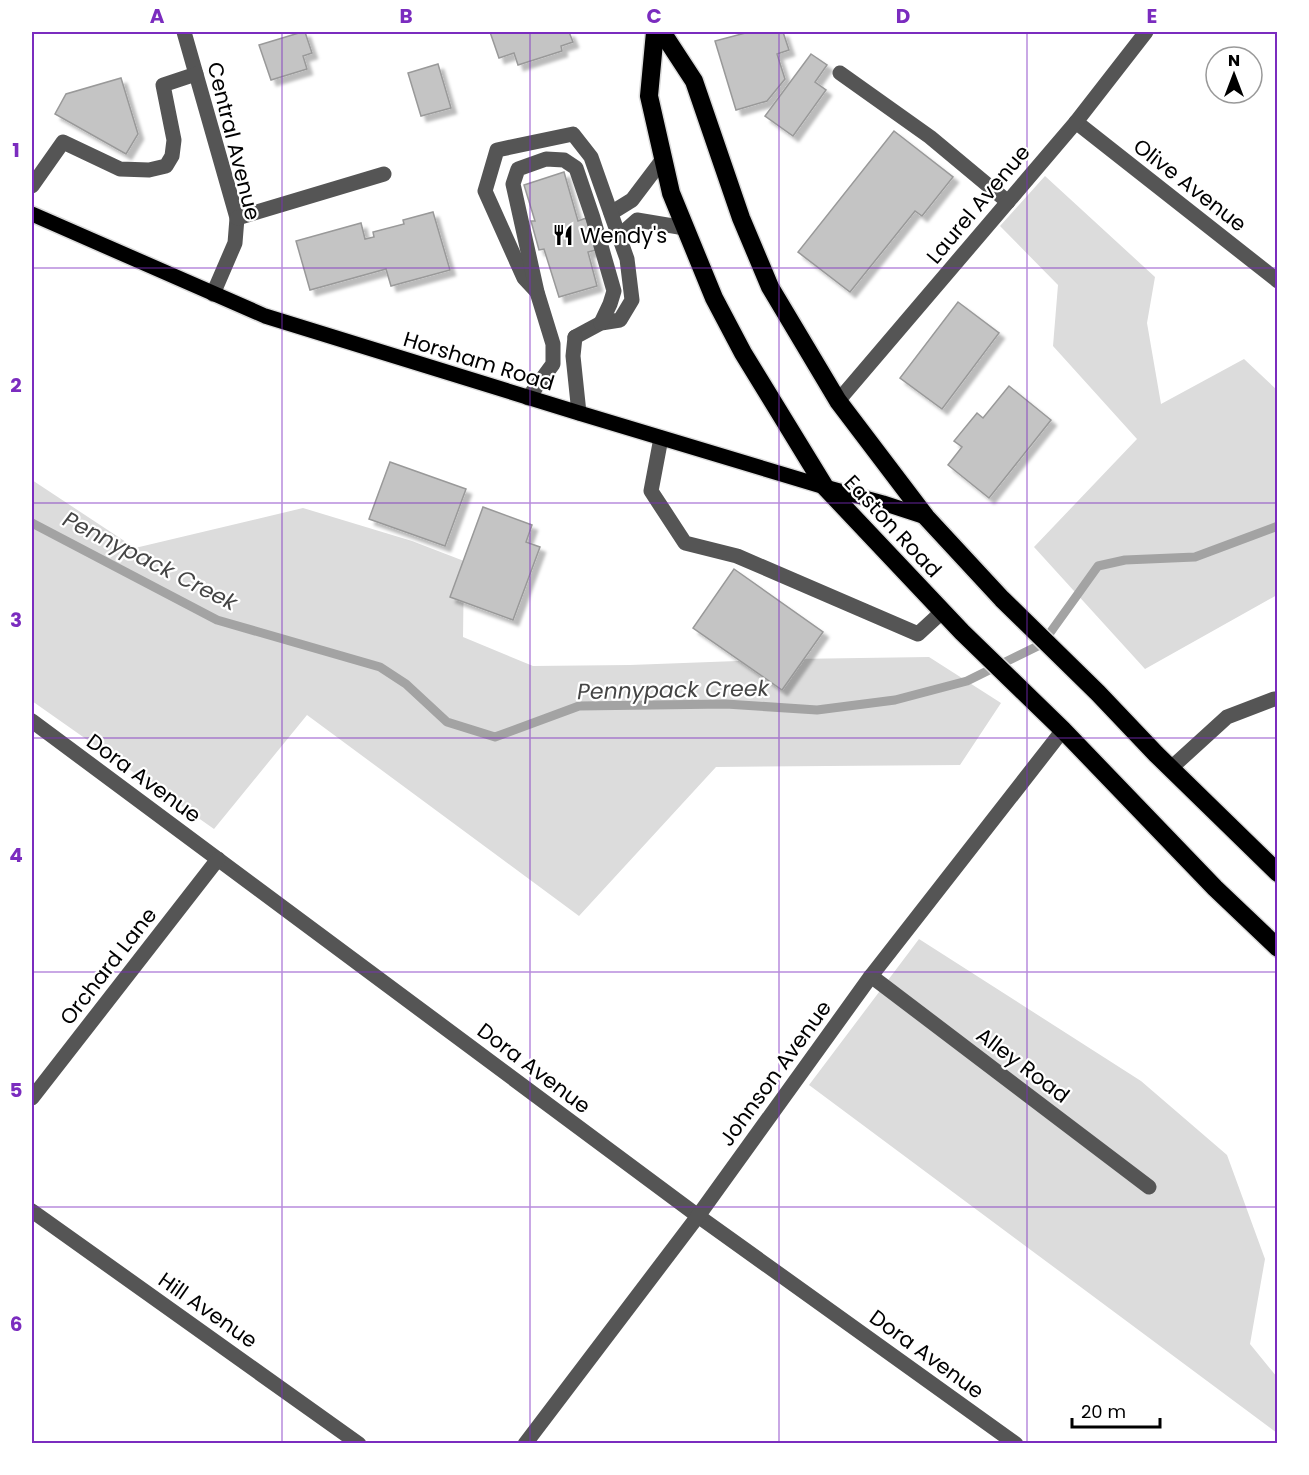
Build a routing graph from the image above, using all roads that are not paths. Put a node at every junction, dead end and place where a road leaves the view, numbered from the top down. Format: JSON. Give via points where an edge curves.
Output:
{"nodes":[{"id":1,"x":184,"y":32,"type":"edge"},
{"id":2,"x":655,"y":32,"type":"edge"},
{"id":3,"x":662,"y":32,"type":"edge"},
{"id":4,"x":1146,"y":32,"type":"edge"},
{"id":5,"x":840,"y":73,"type":"dead end"},
{"id":6,"x":196,"y":74,"type":"junction"},
{"id":7,"x":1076,"y":122,"type":"junction"},
{"id":8,"x":663,"y":159,"type":"junction"},
{"id":9,"x":384,"y":174,"type":"dead end"},
{"id":10,"x":32,"y":186,"type":"edge"},
{"id":11,"x":1008,"y":202,"type":"junction"},
{"id":12,"x":611,"y":213,"type":"junction"},
{"id":13,"x":32,"y":214,"type":"edge"},
{"id":14,"x":237,"y":218,"type":"junction"},
{"id":15,"x":685,"y":228,"type":"junction"},
{"id":16,"x":619,"y":236,"type":"junction"},
{"id":17,"x":1278,"y":281,"type":"edge"},
{"id":18,"x":537,"y":292,"type":"junction"},
{"id":19,"x":213,"y":294,"type":"junction"},
{"id":20,"x":547,"y":322,"type":"junction"},
{"id":21,"x":601,"y":323,"type":"junction"},
{"id":22,"x":575,"y":337,"type":"junction"},
{"id":23,"x":528,"y":398,"type":"junction"},
{"id":24,"x":838,"y":401,"type":"junction"},
{"id":25,"x":579,"y":413,"type":"junction"},
{"id":26,"x":661,"y":438,"type":"junction"},
{"id":27,"x":825,"y":487,"type":"junction"},
{"id":28,"x":926,"y":517,"type":"junction"},
{"id":29,"x":943,"y":611,"type":"junction"},
{"id":30,"x":1278,"y":699,"type":"edge"},
{"id":31,"x":32,"y":721,"type":"edge"},
{"id":32,"x":1063,"y":730,"type":"junction"},
{"id":33,"x":1171,"y":768,"type":"junction"},
{"id":34,"x":218,"y":859,"type":"junction"},
{"id":35,"x":1278,"y":873,"type":"edge"},
{"id":36,"x":1278,"y":948,"type":"edge"},
{"id":37,"x":871,"y":976,"type":"junction"},
{"id":38,"x":32,"y":1098,"type":"edge"},
{"id":39,"x":1149,"y":1187,"type":"dead end"},
{"id":40,"x":32,"y":1210,"type":"edge"},
{"id":41,"x":698,"y":1216,"type":"junction"},
{"id":42,"x":359,"y":1443,"type":"edge"},
{"id":43,"x":525,"y":1443,"type":"edge"},
{"id":44,"x":1016,"y":1443,"type":"edge"}],
"edges":[{"from":1,"to":6,"type":"street","name":"Central Avenue"},
{"from":2,"to":8,"type":"highway","name":"Easton Road","via":[[649,96]]},
{"from":3,"to":24,"type":"highway","name":"Easton Road","via":[[694,81],[741,219],[770,287]]},
{"from":4,"to":7,"type":"street","name":"Laurel Avenue"},
{"from":5,"to":11,"type":"street","via":[[930,137]]},
{"from":6,"to":10,"type":"street","via":[[163,85],[174,140],[166,166],[120,169],[63,142]]},
{"from":6,"to":14,"type":"street","name":"Central Avenue"},
{"from":7,"to":11,"type":"street","name":"Laurel Avenue"},
{"from":7,"to":17,"type":"street","name":"Olive Avenue"},
{"from":8,"to":12,"type":"street","via":[[632,200]]},
{"from":8,"to":15,"type":"highway","name":"Easton Road"},
{"from":9,"to":14,"type":"street"},
{"from":11,"to":24,"type":"street","name":"Laurel Avenue"},
{"from":12,"to":16,"type":"street"},
{"from":12,"to":18,"type":"street","via":[[591,157],[573,134],[497,150],[485,191],[524,278]]},
{"from":13,"to":19,"type":"main road","name":"Horsham Road"},
{"from":14,"to":19,"type":"street","name":"Central Avenue","via":[[236,243]]},
{"from":15,"to":16,"type":"street","via":[[637,220]]},
{"from":15,"to":27,"type":"highway","name":"Easton Road","via":[[714,298],[743,353]]},
{"from":16,"to":21,"type":"street","via":[[627,259],[632,300],[620,320]]},
{"from":18,"to":20,"type":"street"},
{"from":18,"to":21,"type":"street","via":[[513,184],[518,169],[546,159],[564,160],[576,168],[614,291]]},
{"from":19,"to":23,"type":"main road","name":"Horsham Road","via":[[265,316]]},
{"from":20,"to":22,"type":"street"},
{"from":20,"to":23,"type":"street","via":[[553,364]]},
{"from":21,"to":22,"type":"street"},
{"from":22,"to":25,"type":"street"},
{"from":23,"to":25,"type":"main road","name":"Horsham Road"},
{"from":24,"to":28,"type":"highway","name":"Easton Road"},
{"from":25,"to":26,"type":"main road","name":"Horsham Road"},
{"from":26,"to":27,"type":"main road","name":"Horsham Road"},
{"from":26,"to":29,"type":"street","via":[[651,491],[685,543],[736,556],[918,634]]},
{"from":27,"to":28,"type":"main road","name":"Horsham Road"},
{"from":27,"to":29,"type":"highway","name":"Easton Road"},
{"from":28,"to":33,"type":"highway","name":"Easton Road"},
{"from":29,"to":32,"type":"highway","name":"Easton Road"},
{"from":30,"to":33,"type":"street","via":[[1227,717]]},
{"from":31,"to":34,"type":"street","name":"Dora Avenue"},
{"from":32,"to":36,"type":"highway","name":"Easton Road"},
{"from":32,"to":37,"type":"street","name":"Johnson Avenue"},
{"from":33,"to":35,"type":"highway","name":"Easton Road"},
{"from":34,"to":38,"type":"street","name":"Orchard Lane"},
{"from":34,"to":41,"type":"street","name":"Dora Avenue"},
{"from":37,"to":39,"type":"street","name":"Alley Road"},
{"from":37,"to":41,"type":"street","name":"Johnson Avenue"},
{"from":40,"to":42,"type":"street","name":"Hill Avenue"},
{"from":41,"to":43,"type":"street","name":"Johnson Avenue"},
{"from":41,"to":44,"type":"street","name":"Dora Avenue"}]}
